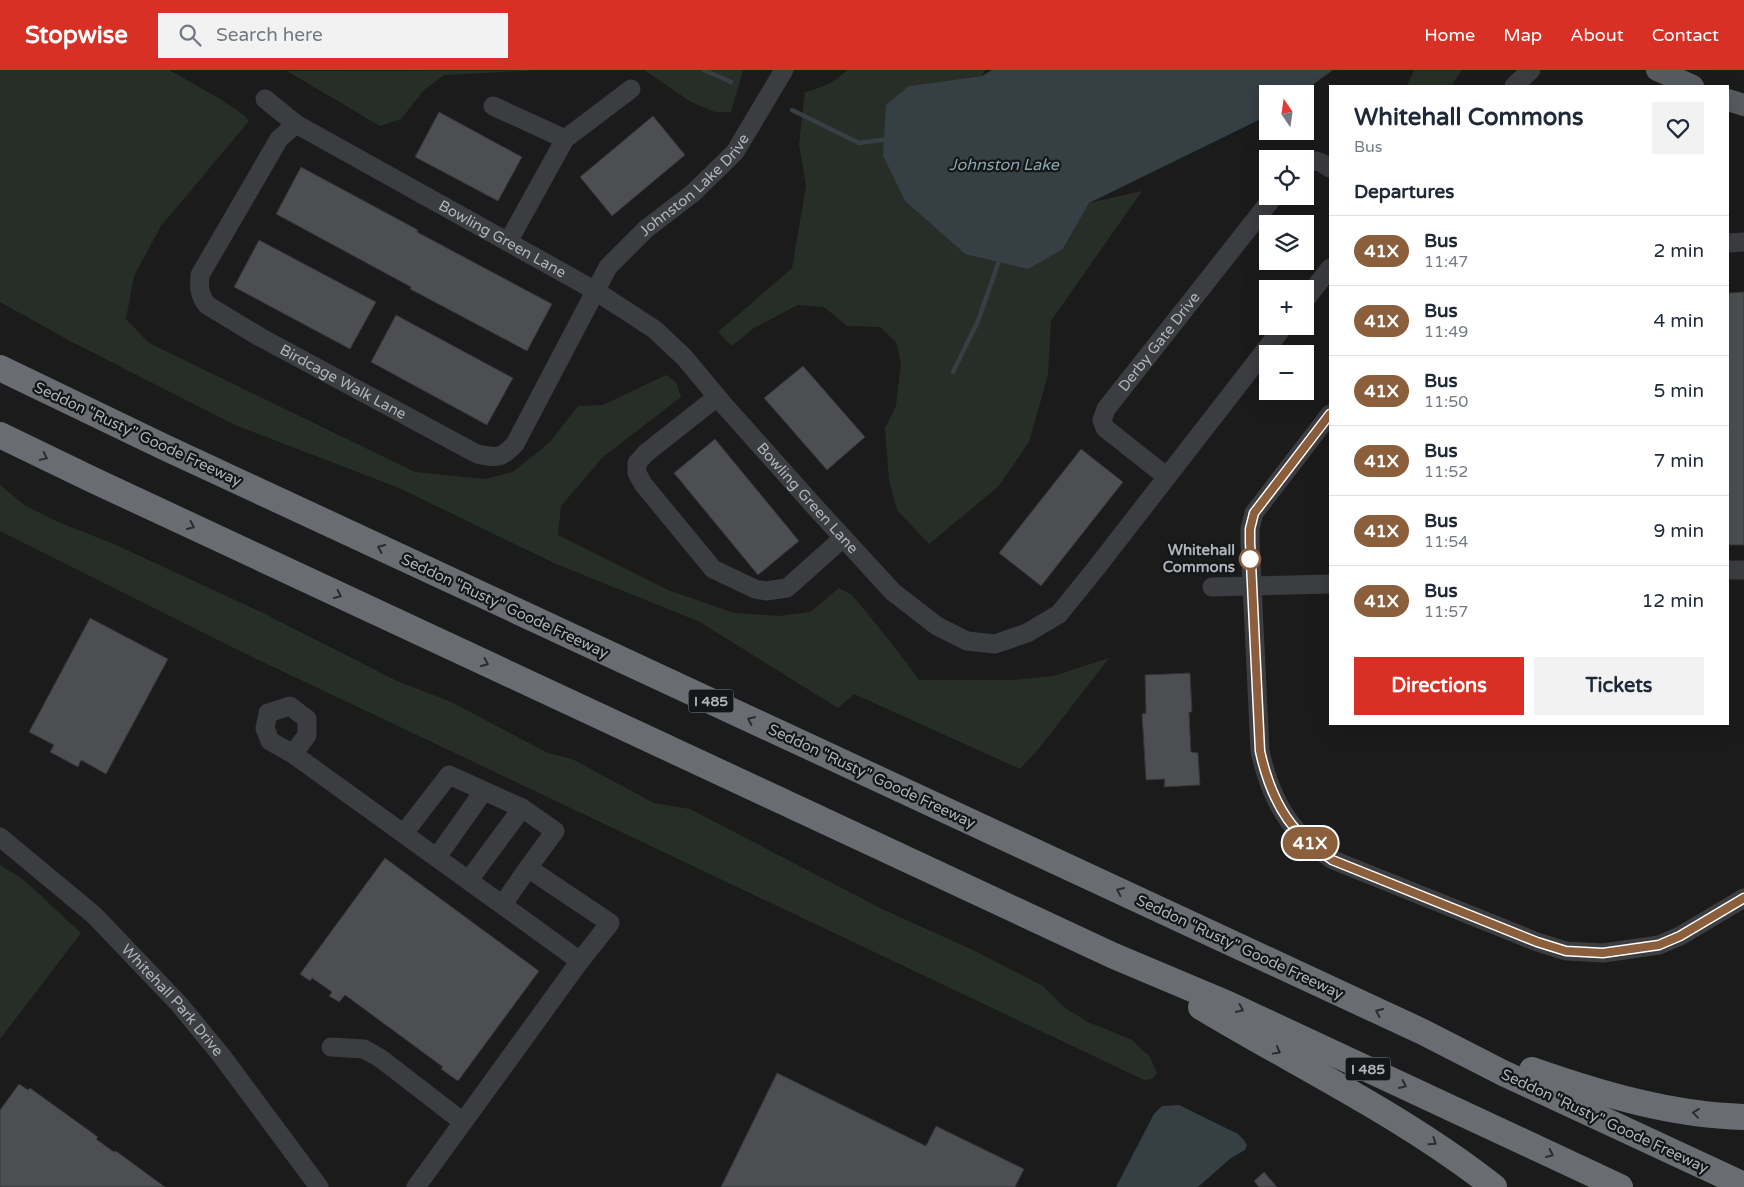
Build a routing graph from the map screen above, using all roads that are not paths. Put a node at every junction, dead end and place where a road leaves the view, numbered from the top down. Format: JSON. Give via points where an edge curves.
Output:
{"nodes":[{"id":1,"x":784,"y":70,"type":"edge"},
{"id":2,"x":1531,"y":70,"type":"edge"},
{"id":3,"x":1657,"y":70,"type":"edge"},
{"id":4,"x":1515,"y":85,"type":"edge"},
{"id":5,"x":1691,"y":85,"type":"edge"},
{"id":6,"x":631,"y":89,"type":"dead end"},
{"id":7,"x":265,"y":99,"type":"dead end"},
{"id":8,"x":1729,"y":100,"type":"edge"},
{"id":9,"x":1744,"y":105,"type":"edge"},
{"id":10,"x":493,"y":106,"type":"dead end"},
{"id":11,"x":296,"y":124,"type":"junction"},
{"id":12,"x":565,"y":139,"type":"junction"},
{"id":13,"x":1314,"y":160,"type":"edge"},
{"id":14,"x":1329,"y":167,"type":"edge"},
{"id":15,"x":1267,"y":205,"type":"edge"},
{"id":16,"x":508,"y":242,"type":"junction"},
{"id":17,"x":1744,"y":242,"type":"edge"},
{"id":18,"x":1729,"y":243,"type":"edge"},
{"id":19,"x":1329,"y":269,"type":"edge"},
{"id":20,"x":1314,"y":288,"type":"edge"},
{"id":21,"x":594,"y":290,"type":"junction"},
{"id":22,"x":1277,"y":335,"type":"edge"},
{"id":23,"x":0,"y":368,"type":"edge"},
{"id":24,"x":717,"y":397,"type":"junction"},
{"id":25,"x":1329,"y":415,"type":"edge"},
{"id":26,"x":0,"y":435,"type":"edge"},
{"id":27,"x":1167,"y":477,"type":"junction"},
{"id":28,"x":843,"y":538,"type":"junction"},
{"id":29,"x":1729,"y":570,"type":"edge"},
{"id":30,"x":1744,"y":570,"type":"edge"},
{"id":31,"x":1329,"y":584,"type":"edge"},
{"id":32,"x":1212,"y":586,"type":"dead end"},
{"id":33,"x":1251,"y":586,"type":"junction"},
{"id":34,"x":293,"y":754,"type":"dead end"},
{"id":35,"x":483,"y":792,"type":"junction"},
{"id":36,"x":522,"y":808,"type":"junction"},
{"id":37,"x":404,"y":833,"type":"junction"},
{"id":38,"x":0,"y":837,"type":"edge"},
{"id":39,"x":437,"y":857,"type":"junction"},
{"id":40,"x":528,"y":868,"type":"junction"},
{"id":41,"x":469,"y":880,"type":"junction"},
{"id":42,"x":1744,"y":898,"type":"edge"},
{"id":43,"x":502,"y":904,"type":"junction"},
{"id":44,"x":1114,"y":956,"type":"junction"},
{"id":45,"x":580,"y":961,"type":"junction"},
{"id":46,"x":1423,"y":1032,"type":"junction"},
{"id":47,"x":331,"y":1047,"type":"dead end"},
{"id":48,"x":1744,"y":1117,"type":"edge"},
{"id":49,"x":463,"y":1122,"type":"junction"},
{"id":50,"x":1744,"y":1185,"type":"edge"},
{"id":51,"x":319,"y":1187,"type":"edge"},
{"id":52,"x":416,"y":1187,"type":"edge"},
{"id":53,"x":1494,"y":1187,"type":"edge"},
{"id":54,"x":1620,"y":1187,"type":"edge"}],
"edges":[{"from":1,"to":21,"type":"street","name":"Johnston Lake Drive","via":[[735,152],[693,193],[646,229],[608,267]]},
{"from":2,"to":4,"type":"street"},
{"from":3,"to":5,"type":"main road"},
{"from":6,"to":12,"type":"street"},
{"from":7,"to":11,"type":"street","name":"Bowling Green Lane"},
{"from":8,"to":9,"type":"main road"},
{"from":10,"to":12,"type":"street"},
{"from":11,"to":16,"type":"street","name":"Bowling Green Lane"},
{"from":11,"to":21,"type":"street","name":"Birdcage Walk Lane","via":[[279,139],[200,275],[199,290],[207,305],[260,338],[477,454],[494,458],[505,454],[515,444]]},
{"from":12,"to":16,"type":"street"},
{"from":13,"to":14,"type":"street"},
{"from":15,"to":27,"type":"street","name":"Derby Gate Drive","via":[[1106,409],[1102,420],[1105,428]]},
{"from":16,"to":21,"type":"street","name":"Bowling Green Lane"},
{"from":17,"to":18,"type":"street"},
{"from":19,"to":20,"type":"street"},
{"from":21,"to":24,"type":"street","name":"Bowling Green Lane","via":[[654,329],[684,357]]},
{"from":22,"to":27,"type":"street","name":"Bowling Green Lane"},
{"from":46,"to":23,"type":"highway","name":"Seddon \"Rusty\" Goode Freeway","number":"I 485","one_way":true,"via":[[164,448]]},
{"from":24,"to":28,"type":"street","name":"Bowling Green Lane"},
{"from":24,"to":28,"type":"street","via":[[637,463],[637,473],[643,484],[713,569],[755,589],[775,591],[787,588]]},
{"from":25,"to":33,"type":"street","via":[[1254,513],[1250,529]]},
{"from":26,"to":44,"type":"highway","number":"I 485","one_way":true},
{"from":27,"to":28,"type":"street","name":"Bowling Green Lane","via":[[1059,614],[1027,634],[995,644],[967,641],[937,626],[893,592]]},
{"from":29,"to":30,"type":"street"},
{"from":31,"to":33,"type":"street"},
{"from":32,"to":33,"type":"street"},
{"from":33,"to":42,"type":"street","via":[[1260,751],[1264,772],[1287,819],[1304,838],[1332,860],[1566,951],[1603,953],[1659,945]]},
{"from":34,"to":37,"type":"street"},
{"from":35,"to":36,"type":"street"},
{"from":35,"to":37,"type":"street","via":[[449,775]]},
{"from":35,"to":39,"type":"street"},
{"from":36,"to":40,"type":"street","via":[[555,831]]},
{"from":36,"to":41,"type":"street"},
{"from":37,"to":39,"type":"street"},
{"from":38,"to":51,"type":"street","name":"Whitehall Park Drive","via":[[94,915],[180,1004]]},
{"from":39,"to":41,"type":"street"},
{"from":40,"to":43,"type":"street"},
{"from":40,"to":45,"type":"street","via":[[610,923]]},
{"from":41,"to":43,"type":"street"},
{"from":43,"to":45,"type":"street"},
{"from":44,"to":53,"type":"highway","one_way":true,"via":[[1425,1137]]},
{"from":44,"to":54,"type":"highway","number":"I 485","one_way":true,"via":[[1228,1004]]},
{"from":45,"to":49,"type":"street"},
{"from":48,"to":46,"type":"highway","one_way":true,"via":[[1685,1111],[1597,1092]]},
{"from":46,"to":50,"type":"highway","name":"Seddon \"Rusty\" Goode Freeway","number":"I 485","via":[[1503,1073]]},
{"from":47,"to":49,"type":"street","via":[[364,1049],[380,1058]]},
{"from":49,"to":52,"type":"street"}]}
